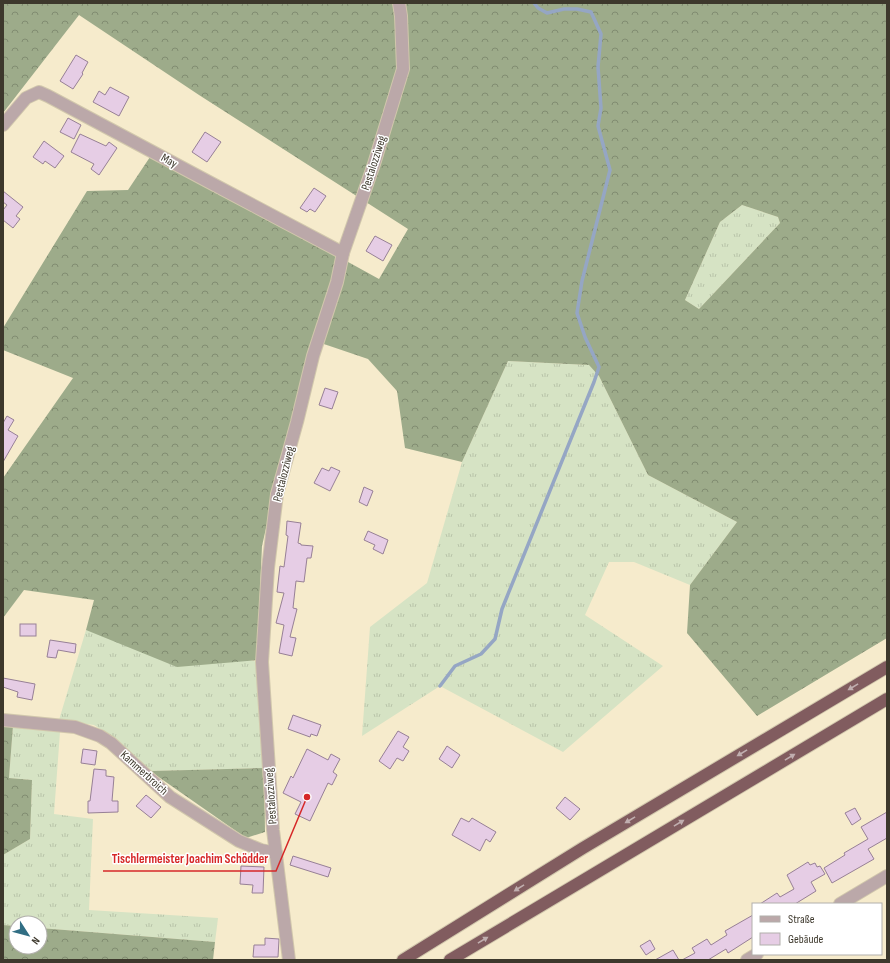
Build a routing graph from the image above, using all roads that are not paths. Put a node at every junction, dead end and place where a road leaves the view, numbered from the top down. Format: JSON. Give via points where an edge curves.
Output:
{"nodes":[{"id":1,"x":399,"y":3,"type":"edge"},
{"id":2,"x":3,"y":125,"type":"edge"},
{"id":3,"x":343,"y":253,"type":"junction"},
{"id":4,"x":887,"y":667,"type":"edge"},
{"id":5,"x":887,"y":699,"type":"edge"},
{"id":6,"x":3,"y":720,"type":"edge"},
{"id":7,"x":276,"y":853,"type":"junction"},
{"id":8,"x":887,"y":876,"type":"edge"},
{"id":9,"x":842,"y":903,"type":"edge"},
{"id":10,"x":289,"y":960,"type":"edge"},
{"id":11,"x":403,"y":960,"type":"edge"},
{"id":12,"x":450,"y":960,"type":"edge"}],
"edges":[{"from":1,"to":3,"type":"street","name":"Pestalozziweg","via":[[402,69],[374,164]]},
{"from":2,"to":3,"type":"street","name":"May","via":[[26,98],[39,92]]},
{"from":3,"to":7,"type":"street","name":"Pestalozziweg","via":[[277,494],[268,568],[262,662]]},
{"from":4,"to":11,"type":"highway","one_way":true,"via":[[583,848]]},
{"from":12,"to":5,"type":"highway","one_way":true},
{"from":6,"to":7,"type":"street","name":"Kammerbroich","via":[[75,727],[100,736],[170,797],[239,841]]},
{"from":7,"to":10,"type":"street","name":"Pestalozziweg"},
{"from":8,"to":9,"type":"street"}]}
